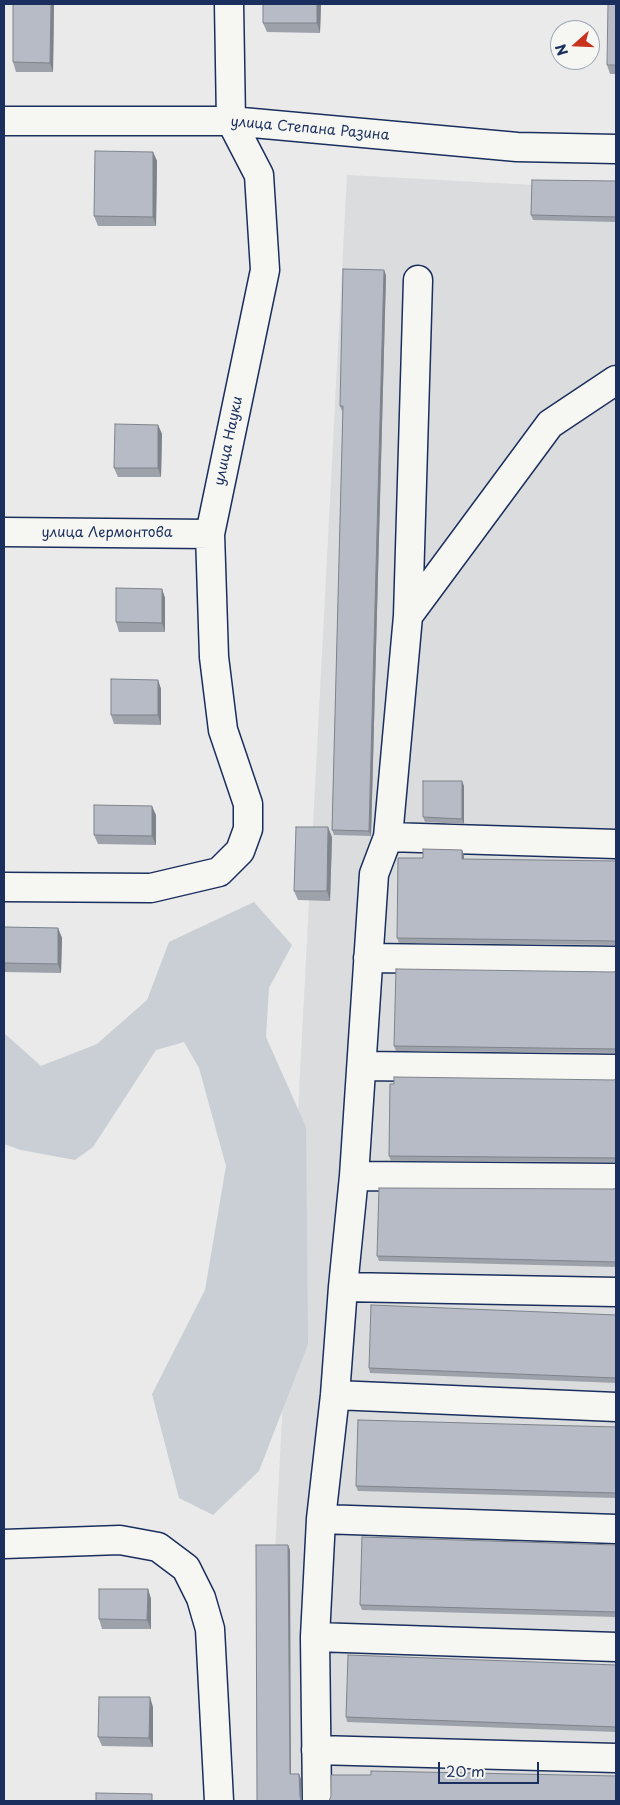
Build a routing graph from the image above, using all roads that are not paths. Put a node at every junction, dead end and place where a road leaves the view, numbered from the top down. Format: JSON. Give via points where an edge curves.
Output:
{"nodes":[{"id":1,"x":229,"y":4,"type":"edge"},
{"id":2,"x":4,"y":121,"type":"edge"},
{"id":3,"x":231,"y":121,"type":"junction"},
{"id":4,"x":616,"y":149,"type":"edge"},
{"id":5,"x":418,"y":280,"type":"dead end"},
{"id":6,"x":616,"y":380,"type":"edge"},
{"id":7,"x":4,"y":532,"type":"edge"},
{"id":8,"x":210,"y":534,"type":"junction"},
{"id":9,"x":408,"y":616,"type":"junction"},
{"id":10,"x":388,"y":837,"type":"junction"},
{"id":11,"x":616,"y":844,"type":"edge"},
{"id":12,"x":4,"y":887,"type":"edge"},
{"id":13,"x":368,"y":958,"type":"junction"},
{"id":14,"x":616,"y":961,"type":"edge"},
{"id":15,"x":362,"y":1066,"type":"junction"},
{"id":16,"x":616,"y":1069,"type":"edge"},
{"id":17,"x":354,"y":1176,"type":"junction"},
{"id":18,"x":616,"y":1178,"type":"edge"},
{"id":19,"x":343,"y":1287,"type":"junction"},
{"id":20,"x":616,"y":1292,"type":"edge"},
{"id":21,"x":335,"y":1395,"type":"junction"},
{"id":22,"x":616,"y":1407,"type":"edge"},
{"id":23,"x":321,"y":1519,"type":"junction"},
{"id":24,"x":616,"y":1529,"type":"edge"},
{"id":25,"x":4,"y":1544,"type":"edge"},
{"id":26,"x":314,"y":1637,"type":"junction"},
{"id":27,"x":616,"y":1647,"type":"edge"},
{"id":28,"x":316,"y":1750,"type":"junction"},
{"id":29,"x":616,"y":1758,"type":"edge"},
{"id":30,"x":219,"y":1801,"type":"edge"},
{"id":31,"x":317,"y":1801,"type":"edge"}],
"edges":[{"from":1,"to":3,"type":"street","name":"улица Науки"},
{"from":2,"to":3,"type":"street","name":"улица Степана Разина"},
{"from":3,"to":4,"type":"street","name":"улица Степана Разина","via":[[517,147]]},
{"from":3,"to":8,"type":"street","name":"улица Науки","via":[[259,175],[265,270]]},
{"from":5,"to":9,"type":"street"},
{"from":6,"to":9,"type":"street","via":[[550,424]]},
{"from":7,"to":8,"type":"street","name":"улица Лермонтова"},
{"from":8,"to":12,"type":"street","name":"улица Науки","via":[[214,657],[223,730],[248,804],[248,829],[240,851],[219,872],[151,888]]},
{"from":9,"to":10,"type":"street"},
{"from":10,"to":11,"type":"street"},
{"from":10,"to":13,"type":"street","via":[[374,874]]},
{"from":13,"to":14,"type":"street"},
{"from":13,"to":15,"type":"street"},
{"from":15,"to":16,"type":"street"},
{"from":15,"to":17,"type":"street"},
{"from":17,"to":18,"type":"street"},
{"from":17,"to":19,"type":"street"},
{"from":19,"to":20,"type":"street"},
{"from":19,"to":21,"type":"street"},
{"from":21,"to":22,"type":"street"},
{"from":21,"to":23,"type":"street"},
{"from":23,"to":24,"type":"street"},
{"from":23,"to":26,"type":"street"},
{"from":25,"to":30,"type":"street","via":[[120,1540],[158,1547],[186,1568],[201,1598],[210,1629]]},
{"from":26,"to":27,"type":"street"},
{"from":26,"to":28,"type":"street"},
{"from":28,"to":29,"type":"street"},
{"from":28,"to":31,"type":"street"}]}
